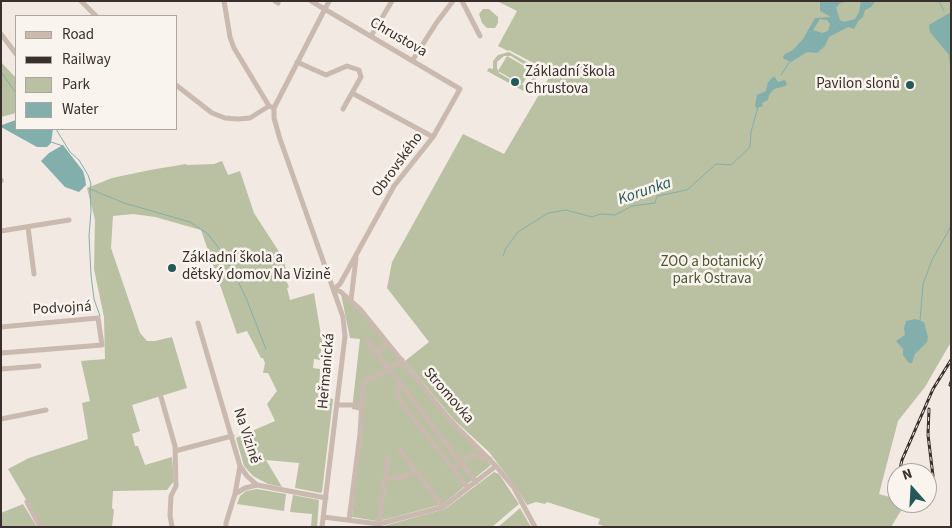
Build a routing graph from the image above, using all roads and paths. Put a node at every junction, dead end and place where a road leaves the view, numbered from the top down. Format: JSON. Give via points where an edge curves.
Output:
{"nodes":[{"id":1,"x":81,"y":1,"type":"edge"},
{"id":2,"x":224,"y":1,"type":"edge"},
{"id":3,"x":312,"y":1,"type":"edge"},
{"id":4,"x":329,"y":1,"type":"edge"},
{"id":5,"x":392,"y":1,"type":"edge"},
{"id":6,"x":452,"y":1,"type":"edge"},
{"id":7,"x":462,"y":1,"type":"edge"},
{"id":8,"x":324,"y":9,"type":"junction"},
{"id":9,"x":95,"y":15,"type":"edge"},
{"id":10,"x":1,"y":34,"type":"edge"},
{"id":11,"x":371,"y":36,"type":"junction"},
{"id":12,"x":480,"y":36,"type":"dead end"},
{"id":13,"x":15,"y":53,"type":"edge"},
{"id":14,"x":412,"y":61,"type":"junction"},
{"id":15,"x":297,"y":62,"type":"junction"},
{"id":16,"x":178,"y":87,"type":"edge"},
{"id":17,"x":460,"y":89,"type":"joint"},
{"id":18,"x":352,"y":93,"type":"junction"},
{"id":19,"x":271,"y":107,"type":"junction"},
{"id":20,"x":343,"y":110,"type":"dead end"},
{"id":21,"x":433,"y":137,"type":"junction"},
{"id":22,"x":69,"y":220,"type":"dead end"},
{"id":23,"x":28,"y":227,"type":"junction"},
{"id":24,"x":1,"y":231,"type":"edge"},
{"id":25,"x":356,"y":255,"type":"junction"},
{"id":26,"x":34,"y":274,"type":"dead end"},
{"id":27,"x":334,"y":289,"type":"junction"},
{"id":28,"x":351,"y":300,"type":"junction"},
{"id":29,"x":198,"y":323,"type":"dead end"},
{"id":30,"x":1,"y":327,"type":"edge"},
{"id":31,"x":366,"y":338,"type":"dead end"},
{"id":32,"x":388,"y":344,"type":"junction"},
{"id":33,"x":1,"y":353,"type":"edge"},
{"id":34,"x":376,"y":353,"type":"junction"},
{"id":35,"x":402,"y":360,"type":"junction"},
{"id":36,"x":39,"y":366,"type":"dead end"},
{"id":37,"x":1,"y":369,"type":"edge"},
{"id":38,"x":389,"y":369,"type":"junction"},
{"id":39,"x":401,"y":385,"type":"junction"},
{"id":40,"x":161,"y":397,"type":"dead end"},
{"id":41,"x":337,"y":405,"type":"junction"},
{"id":42,"x":361,"y":405,"type":"junction"},
{"id":43,"x":46,"y":410,"type":"dead end"},
{"id":44,"x":1,"y":420,"type":"edge"},
{"id":45,"x":232,"y":436,"type":"junction"},
{"id":46,"x":400,"y":450,"type":"dead end"},
{"id":47,"x":175,"y":451,"type":"junction"},
{"id":48,"x":388,"y":457,"type":"dead end"},
{"id":49,"x":490,"y":459,"type":"junction"},
{"id":50,"x":460,"y":461,"type":"junction"},
{"id":51,"x":240,"y":466,"type":"junction"},
{"id":52,"x":496,"y":466,"type":"junction"},
{"id":53,"x":452,"y":468,"type":"junction"},
{"id":54,"x":416,"y":472,"type":"junction"},
{"id":55,"x":385,"y":479,"type":"junction"},
{"id":56,"x":476,"y":482,"type":"junction"},
{"id":57,"x":257,"y":484,"type":"junction"},
{"id":58,"x":468,"y":488,"type":"junction"},
{"id":59,"x":235,"y":494,"type":"junction"},
{"id":60,"x":326,"y":498,"type":"junction"},
{"id":61,"x":27,"y":502,"type":"dead end"},
{"id":62,"x":443,"y":507,"type":"junction"},
{"id":63,"x":323,"y":517,"type":"junction"},
{"id":64,"x":349,"y":520,"type":"junction"},
{"id":65,"x":380,"y":524,"type":"junction"},
{"id":66,"x":40,"y":527,"type":"edge"},
{"id":67,"x":172,"y":527,"type":"edge"},
{"id":68,"x":226,"y":527,"type":"edge"},
{"id":69,"x":322,"y":527,"type":"edge"},
{"id":70,"x":535,"y":527,"type":"edge"}],
"edges":[{"from":1,"to":9,"type":"street"},
{"from":2,"to":19,"type":"street","via":[[234,48]]},
{"from":3,"to":8,"type":"street","name":"Chrustova"},
{"from":4,"to":8,"type":"street"},
{"from":5,"to":11,"type":"street"},
{"from":6,"to":14,"type":"street"},
{"from":7,"to":12,"type":"street"},
{"from":8,"to":11,"type":"street","name":"Chrustova"},
{"from":8,"to":15,"type":"street"},
{"from":10,"to":13,"type":"street"},
{"from":11,"to":14,"type":"street","name":"Chrustova"},
{"from":14,"to":17,"type":"street","name":"Chrustova"},
{"from":15,"to":18,"type":"street","via":[[326,74],[347,66],[359,70],[361,77]]},
{"from":15,"to":19,"type":"street"},
{"from":16,"to":19,"type":"street","via":[[212,113],[225,118],[250,118]]},
{"from":17,"to":21,"type":"street","name":"Obrovského"},
{"from":18,"to":20,"type":"street"},
{"from":18,"to":21,"type":"street"},
{"from":19,"to":27,"type":"street","name":"Heřmanická"},
{"from":21,"to":25,"type":"street","name":"Obrovského","via":[[394,186]]},
{"from":22,"to":23,"type":"street"},
{"from":23,"to":24,"type":"street"},
{"from":23,"to":26,"type":"street"},
{"from":25,"to":27,"type":"street","name":"Obrovského"},
{"from":25,"to":28,"type":"street","name":"Obrovského"},
{"from":27,"to":28,"type":"street","name":"Stromovka"},
{"from":27,"to":41,"type":"street","name":"Heřmanická","via":[[345,336]]},
{"from":28,"to":32,"type":"street","name":"Stromovka"},
{"from":29,"to":45,"type":"street","name":"Na Vizině"},
{"from":30,"to":33,"type":"street","name":"Podvojná","via":[[98,318],[102,345]]},
{"from":31,"to":34,"type":"street"},
{"from":32,"to":34,"type":"street"},
{"from":32,"to":35,"type":"street","name":"Stromovka"},
{"from":34,"to":38,"type":"street"},
{"from":35,"to":38,"type":"street"},
{"from":35,"to":49,"type":"street","name":"Stromovka","via":[[450,420]]},
{"from":36,"to":37,"type":"street"},
{"from":38,"to":39,"type":"street"},
{"from":38,"to":42,"type":"street","via":[[364,381]]},
{"from":39,"to":50,"type":"street"},
{"from":39,"to":53,"type":"street","via":[[398,388],[400,400]]},
{"from":40,"to":47,"type":"street"},
{"from":41,"to":42,"type":"street"},
{"from":41,"to":60,"type":"street","name":"Heřmanická"},
{"from":42,"to":64,"type":"street"},
{"from":43,"to":44,"type":"street"},
{"from":45,"to":47,"type":"street"},
{"from":45,"to":51,"type":"street","name":"Na Vizině"},
{"from":46,"to":54,"type":"street"},
{"from":47,"to":67,"type":"street"},
{"from":48,"to":55,"type":"street"},
{"from":49,"to":50,"type":"street","via":[[471,455]]},
{"from":49,"to":52,"type":"street","name":"Stromovka"},
{"from":50,"to":53,"type":"street"},
{"from":50,"to":56,"type":"street"},
{"from":51,"to":57,"type":"street","name":"Na Vizině"},
{"from":51,"to":59,"type":"street"},
{"from":52,"to":56,"type":"street"},
{"from":52,"to":70,"type":"street","name":"Stromovka","via":[[514,488]]},
{"from":53,"to":58,"type":"street"},
{"from":54,"to":55,"type":"street"},
{"from":54,"to":62,"type":"street"},
{"from":55,"to":65,"type":"street"},
{"from":56,"to":58,"type":"street"},
{"from":57,"to":59,"type":"street"},
{"from":57,"to":60,"type":"street","name":"Na Vizině"},
{"from":58,"to":62,"type":"street"},
{"from":59,"to":68,"type":"street"},
{"from":60,"to":63,"type":"street","name":"Heřmanická"},
{"from":61,"to":66,"type":"street"},
{"from":62,"to":65,"type":"street"},
{"from":63,"to":64,"type":"street"},
{"from":63,"to":69,"type":"street","name":"Heřmanická"},
{"from":64,"to":65,"type":"street"}]}
